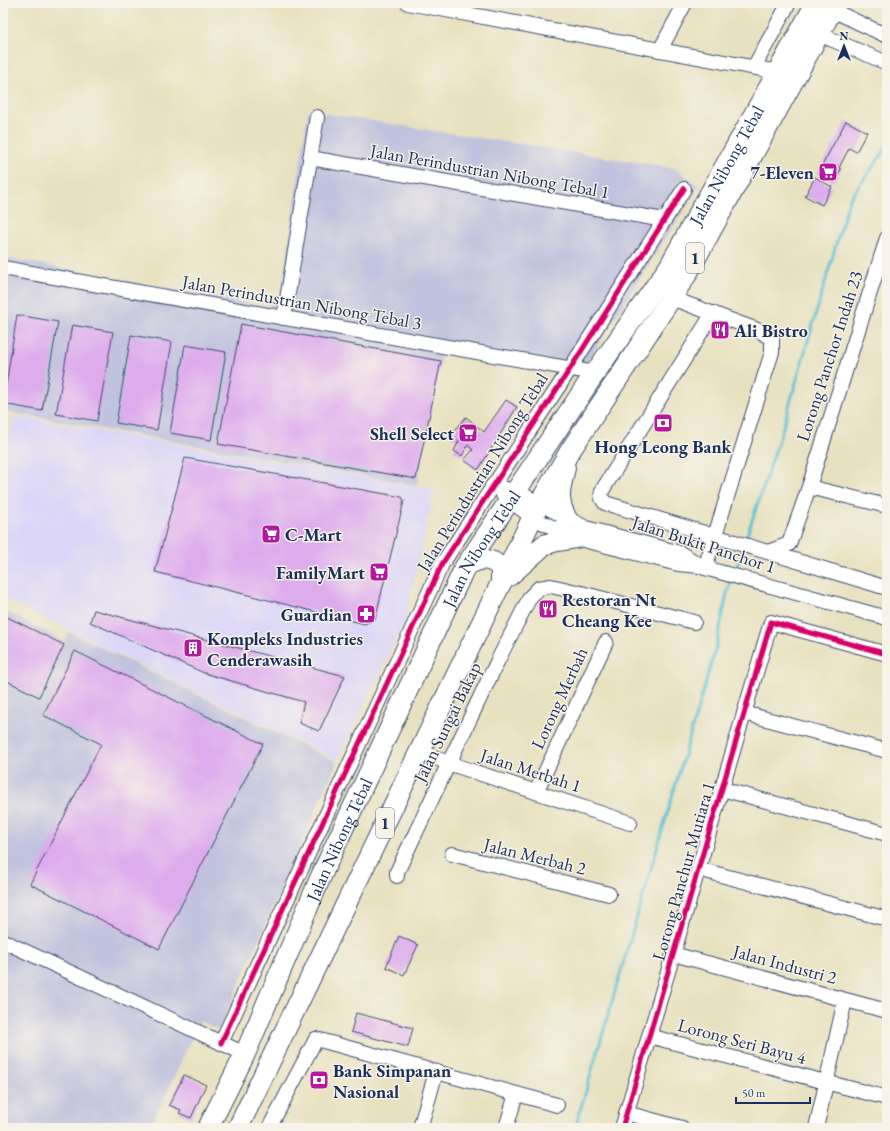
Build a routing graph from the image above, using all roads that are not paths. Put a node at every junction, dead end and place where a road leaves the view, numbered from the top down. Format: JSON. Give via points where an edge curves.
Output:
{"nodes":[{"id":1,"x":685,"y":3,"type":"edge"},
{"id":2,"x":789,"y":3,"type":"edge"},
{"id":3,"x":415,"y":4,"type":"edge"},
{"id":4,"x":828,"y":5,"type":"edge"},
{"id":5,"x":818,"y":34,"type":"junction"},
{"id":6,"x":887,"y":36,"type":"edge"},
{"id":7,"x":660,"y":50,"type":"junction"},
{"id":8,"x":887,"y":63,"type":"edge"},
{"id":9,"x":754,"y":67,"type":"junction"},
{"id":10,"x":778,"y":72,"type":"junction"},
{"id":11,"x":317,"y":117,"type":"dead end"},
{"id":12,"x":310,"y":158,"type":"junction"},
{"id":13,"x":684,"y":189,"type":"dead end"},
{"id":14,"x":664,"y":220,"type":"junction"},
{"id":15,"x":887,"y":238,"type":"edge"},
{"id":16,"x":3,"y":268,"type":"edge"},
{"id":17,"x":671,"y":298,"type":"junction"},
{"id":18,"x":713,"y":313,"type":"junction"},
{"id":19,"x":284,"y":318,"type":"junction"},
{"id":20,"x":570,"y":369,"type":"junction"},
{"id":21,"x":595,"y":373,"type":"junction"},
{"id":22,"x":570,"y":451,"type":"junction"},
{"id":23,"x":492,"y":486,"type":"junction"},
{"id":24,"x":809,"y":487,"type":"junction"},
{"id":25,"x":512,"y":496,"type":"junction"},
{"id":26,"x":887,"y":506,"type":"edge"},
{"id":27,"x":536,"y":511,"type":"junction"},
{"id":28,"x":566,"y":519,"type":"junction"},
{"id":29,"x":576,"y":538,"type":"junction"},
{"id":30,"x":719,"y":538,"type":"junction"},
{"id":31,"x":768,"y":552,"type":"junction"},
{"id":32,"x":465,"y":567,"type":"junction"},
{"id":33,"x":706,"y":568,"type":"junction"},
{"id":34,"x":501,"y":583,"type":"junction"},
{"id":35,"x":887,"y":588,"type":"edge"},
{"id":36,"x":887,"y":618,"type":"edge"},
{"id":37,"x":694,"y":622,"type":"dead end"},
{"id":38,"x":606,"y":642,"type":"dead end"},
{"id":39,"x":887,"y":654,"type":"edge"},
{"id":40,"x":744,"y":713,"type":"junction"},
{"id":41,"x":420,"y":751,"type":"junction"},
{"id":42,"x":887,"y":751,"type":"edge"},
{"id":43,"x":448,"y":763,"type":"junction"},
{"id":44,"x":722,"y":789,"type":"junction"},
{"id":45,"x":536,"y":792,"type":"junction"},
{"id":46,"x":630,"y":823,"type":"dead end"},
{"id":47,"x":887,"y":834,"type":"edge"},
{"id":48,"x":452,"y":854,"type":"dead end"},
{"id":49,"x":698,"y":869,"type":"junction"},
{"id":50,"x":397,"y":876,"type":"dead end"},
{"id":51,"x":609,"y":894,"type":"dead end"},
{"id":52,"x":887,"y":919,"type":"edge"},
{"id":53,"x":3,"y":941,"type":"edge"},
{"id":54,"x":673,"y":954,"type":"junction"},
{"id":55,"x":845,"y":1000,"type":"junction"},
{"id":56,"x":887,"y":1011,"type":"edge"},
{"id":57,"x":649,"y":1036,"type":"junction"},
{"id":58,"x":221,"y":1043,"type":"junction"},
{"id":59,"x":245,"y":1054,"type":"junction"},
{"id":60,"x":436,"y":1072,"type":"junction"},
{"id":61,"x":826,"y":1082,"type":"junction"},
{"id":62,"x":516,"y":1094,"type":"junction"},
{"id":63,"x":887,"y":1098,"type":"edge"},
{"id":64,"x":557,"y":1105,"type":"dead end"},
{"id":65,"x":626,"y":1113,"type":"junction"},
{"id":66,"x":208,"y":1128,"type":"edge"},
{"id":67,"x":238,"y":1128,"type":"edge"},
{"id":68,"x":269,"y":1128,"type":"edge"},
{"id":69,"x":420,"y":1128,"type":"edge"},
{"id":70,"x":506,"y":1128,"type":"edge"},
{"id":71,"x":622,"y":1128,"type":"edge"},
{"id":72,"x":682,"y":1128,"type":"edge"},
{"id":73,"x":816,"y":1128,"type":"edge"}],
"edges":[{"from":1,"to":7,"type":"street"},
{"from":2,"to":9,"type":"street"},
{"from":3,"to":7,"type":"street"},
{"from":4,"to":5,"type":"highway","name":"Jalan Nibong Tebal","number":"1"},
{"from":4,"to":6,"type":"street"},
{"from":4,"to":10,"type":"highway","name":"Jalan Nibong Tebal","number":"1"},
{"from":5,"to":8,"type":"street"},
{"from":5,"to":17,"type":"highway","name":"Jalan Nibong Tebal","number":"1","via":[[687,274]]},
{"from":7,"to":9,"type":"street"},
{"from":9,"to":10,"type":"street"},
{"from":10,"to":21,"type":"highway","name":"Jalan Nibong Tebal","number":"1","via":[[669,267]]},
{"from":11,"to":12,"type":"street"},
{"from":12,"to":14,"type":"street","name":"Jalan Perindustrian Nibong Tebal 1"},
{"from":12,"to":19,"type":"street"},
{"from":13,"to":14,"type":"street","name":"Jalan Perindustrian Nibong Tebal"},
{"from":14,"to":20,"type":"street","name":"Jalan Perindustrian Nibong Tebal"},
{"from":15,"to":24,"type":"street","name":"Lorong Panchor Indah 23"},
{"from":16,"to":19,"type":"street","name":"Jalan Perindustrian Nibong Tebal 3"},
{"from":17,"to":18,"type":"street"},
{"from":17,"to":22,"type":"highway","name":"Jalan Nibong Tebal","number":"1"},
{"from":18,"to":30,"type":"street","via":[[760,331],[772,339],[772,352]]},
{"from":18,"to":30,"type":"street","name":"Jalan Bukit Panchor 1","via":[[601,495],[605,503]]},
{"from":19,"to":20,"type":"street","name":"Jalan Perindustrian Nibong Tebal 3"},
{"from":20,"to":21,"type":"street","name":"Jalan Perindustrian Nibong Tebal 3"},
{"from":20,"to":23,"type":"street","name":"Jalan Perindustrian Nibong Tebal"},
{"from":21,"to":25,"type":"highway","name":"Jalan Nibong Tebal","number":"1"},
{"from":22,"to":27,"type":"highway","name":"Jalan Nibong Tebal","number":"1"},
{"from":22,"to":28,"type":"highway","via":[[560,494],[560,508]]},
{"from":23,"to":25,"type":"street","name":"Jalan Bukit Panchor 1"},
{"from":23,"to":58,"type":"street","name":"Jalan Perindustrian Nibong Tebal","via":[[442,564]]},
{"from":24,"to":26,"type":"street"},
{"from":24,"to":31,"type":"street","name":"Lorong Panchor Indah 23","via":[[789,544]]},
{"from":25,"to":27,"type":"street","name":"Jalan Bukit Panchor 1"},
{"from":25,"to":32,"type":"highway","name":"Jalan Nibong Tebal","number":"1"},
{"from":27,"to":28,"type":"street","name":"Jalan Bukit Panchor 1"},
{"from":27,"to":29,"type":"street"},
{"from":27,"to":34,"type":"highway","name":"Jalan Nibong Tebal","number":"1"},
{"from":28,"to":33,"type":"street","name":"Jalan Bukit Panchor 1","via":[[586,528],[680,553]]},
{"from":29,"to":33,"type":"street","via":[[678,564]]},
{"from":29,"to":34,"type":"highway","via":[[544,545]]},
{"from":30,"to":31,"type":"street","name":"Jalan Bukit Panchor 1"},
{"from":30,"to":33,"type":"street"},
{"from":31,"to":35,"type":"street","name":"Jalan Bukit Panchor 1"},
{"from":32,"to":34,"type":"highway","via":[[482,559],[489,560],[501,568]]},
{"from":32,"to":59,"type":"highway","name":"Jalan Nibong Tebal","number":"1","via":[[322,874]]},
{"from":33,"to":36,"type":"street","name":"Jalan Bukit Panchor 1"},
{"from":34,"to":41,"type":"highway","name":"Jalan Nibong Tebal","number":"1"},
{"from":37,"to":43,"type":"street","name":"Jalan Sungai Bakap","via":[[551,586],[539,588],[530,597]]},
{"from":38,"to":45,"type":"street","name":"Lorong Merbah"},
{"from":39,"to":40,"type":"street","name":"Lorong Panchur Mutiara 1","via":[[771,622]]},
{"from":40,"to":42,"type":"street"},
{"from":40,"to":44,"type":"street","name":"Lorong Panchur Mutiara 1"},
{"from":41,"to":43,"type":"street","name":"Jalan Merbah 1"},
{"from":41,"to":67,"type":"highway","name":"Jalan Nibong Tebal","number":"1"},
{"from":43,"to":45,"type":"street","name":"Jalan Merbah 1"},
{"from":43,"to":50,"type":"street","name":"Jalan Sungai Bakap"},
{"from":44,"to":47,"type":"street"},
{"from":44,"to":49,"type":"street","name":"Lorong Panchur Mutiara 1"},
{"from":45,"to":46,"type":"street","name":"Jalan Merbah 1"},
{"from":48,"to":51,"type":"street","name":"Jalan Merbah 2"},
{"from":49,"to":52,"type":"street"},
{"from":49,"to":54,"type":"street","name":"Lorong Panchur Mutiara 1"},
{"from":53,"to":58,"type":"street"},
{"from":54,"to":55,"type":"street","name":"Jalan Industri 2"},
{"from":54,"to":57,"type":"street","name":"Lorong Panchur Mutiara 1"},
{"from":55,"to":56,"type":"street","name":"Jalan Industri 2"},
{"from":55,"to":61,"type":"street"},
{"from":57,"to":61,"type":"street","name":"Lorong Seri Bayu 4"},
{"from":57,"to":65,"type":"street","name":"Lorong Panchur Mutiara 1"},
{"from":58,"to":59,"type":"street"},
{"from":59,"to":66,"type":"highway","name":"Jalan Nibong Tebal","number":"1"},
{"from":60,"to":62,"type":"street"},
{"from":60,"to":68,"type":"street","via":[[316,1040]]},
{"from":60,"to":69,"type":"street"},
{"from":61,"to":63,"type":"street","name":"Lorong Seri Bayu 4"},
{"from":61,"to":73,"type":"street"},
{"from":62,"to":64,"type":"street"},
{"from":62,"to":70,"type":"street"},
{"from":65,"to":71,"type":"street","name":"Lorong Panchur Mutiara 1"},
{"from":65,"to":72,"type":"street"}]}
